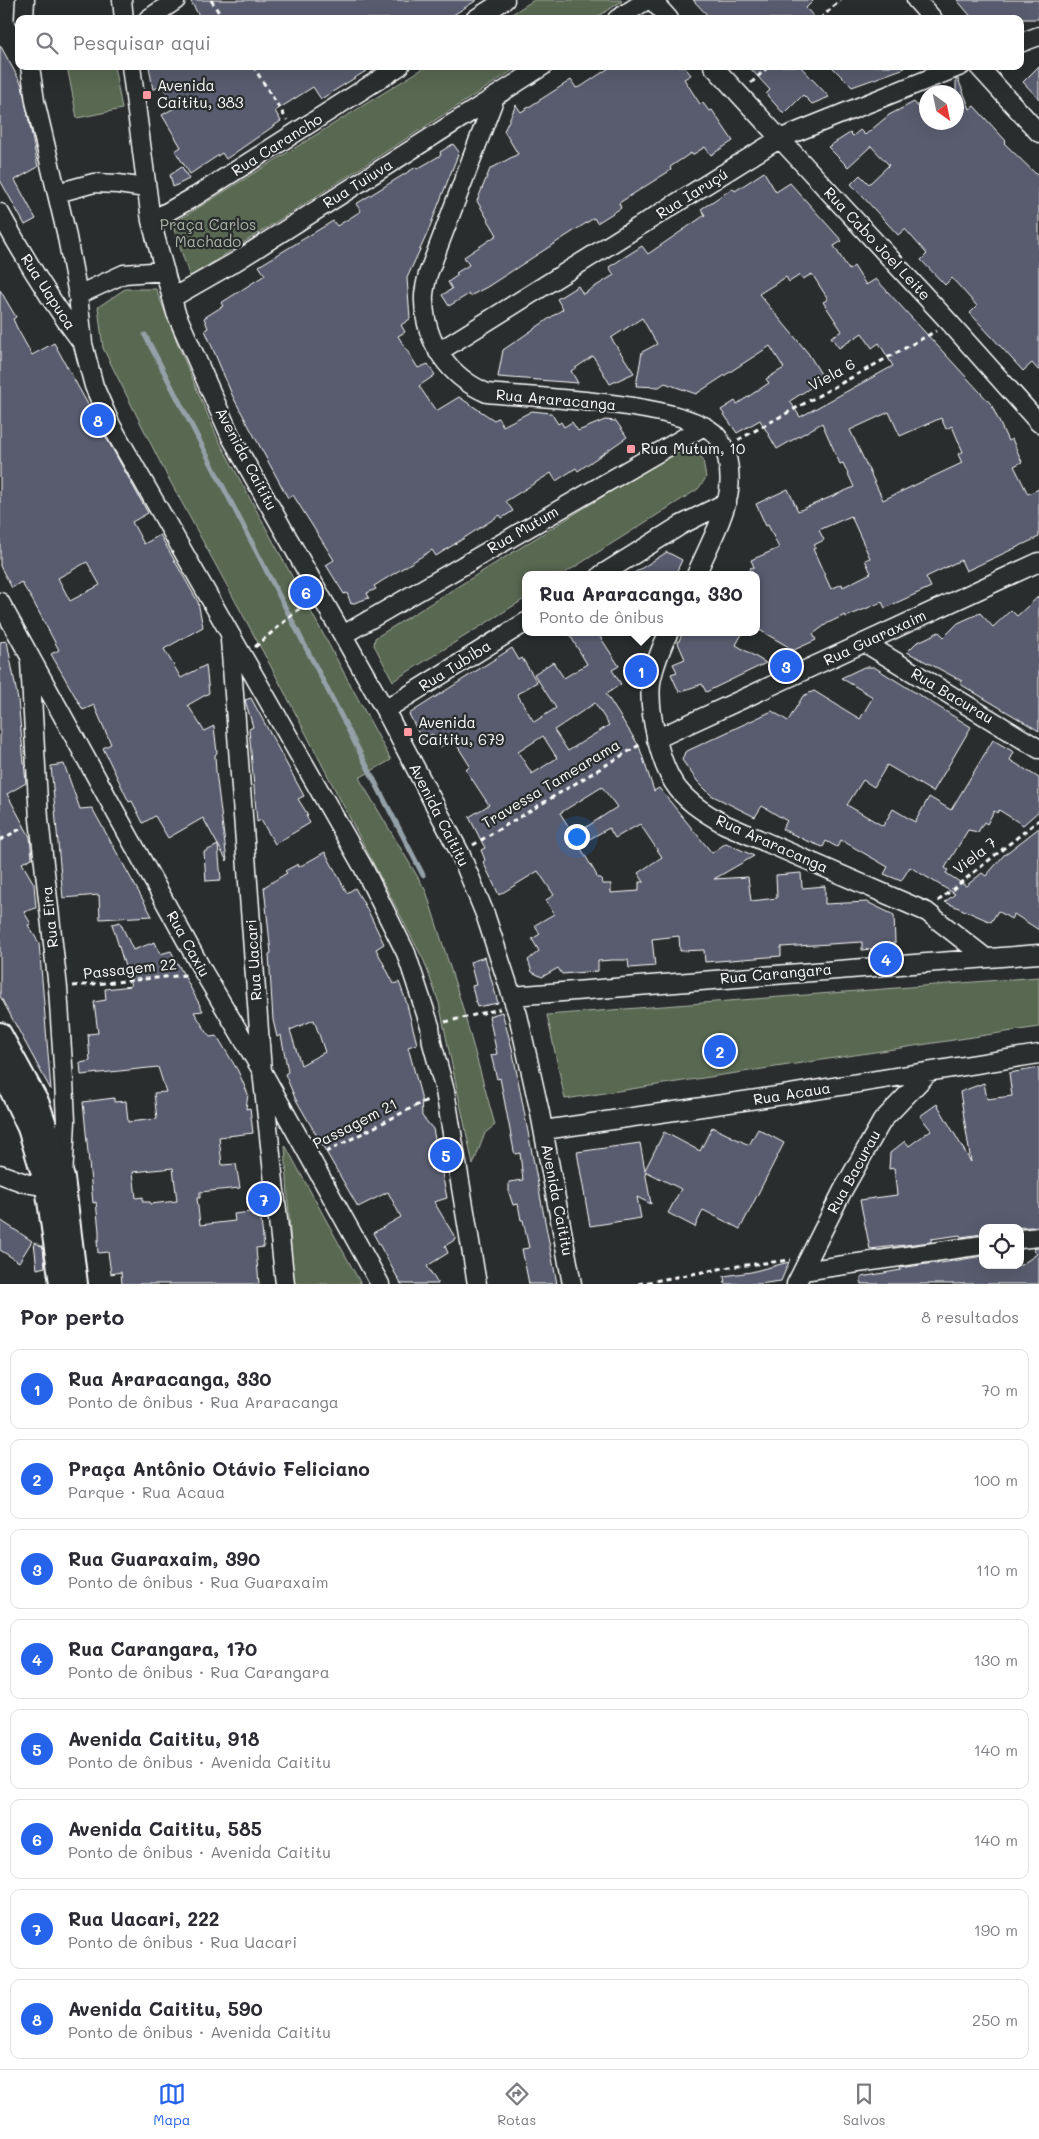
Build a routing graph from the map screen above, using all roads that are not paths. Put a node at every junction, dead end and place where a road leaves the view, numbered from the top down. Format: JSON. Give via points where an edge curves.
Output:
{"nodes":[{"id":1,"x":25,"y":0,"type":"edge"},
{"id":2,"x":122,"y":0,"type":"edge"},
{"id":3,"x":176,"y":0,"type":"edge"},
{"id":4,"x":505,"y":0,"type":"edge"},
{"id":5,"x":647,"y":0,"type":"edge"},
{"id":6,"x":652,"y":0,"type":"edge"},
{"id":7,"x":916,"y":0,"type":"edge"},
{"id":8,"x":24,"y":15,"type":"edge"},
{"id":9,"x":124,"y":15,"type":"edge"},
{"id":10,"x":154,"y":15,"type":"edge"},
{"id":11,"x":481,"y":15,"type":"edge"},
{"id":12,"x":623,"y":15,"type":"edge"},
{"id":13,"x":665,"y":15,"type":"edge"},
{"id":14,"x":929,"y":15,"type":"edge"},
{"id":15,"x":1039,"y":36,"type":"edge"},
{"id":16,"x":1024,"y":42,"type":"edge"},
{"id":17,"x":31,"y":70,"type":"edge"},
{"id":18,"x":131,"y":70,"type":"edge"},
{"id":19,"x":394,"y":70,"type":"edge"},
{"id":20,"x":537,"y":70,"type":"edge"},
{"id":21,"x":717,"y":70,"type":"edge"},
{"id":22,"x":951,"y":70,"type":"edge"},
{"id":23,"x":982,"y":70,"type":"edge"},
{"id":24,"x":495,"y":97,"type":"junction"},
{"id":25,"x":1039,"y":133,"type":"edge"},
{"id":26,"x":779,"y":139,"type":"junction"},
{"id":27,"x":146,"y":188,"type":"junction"},
{"id":28,"x":57,"y":193,"type":"junction"},
{"id":29,"x":0,"y":213,"type":"edge"},
{"id":30,"x":151,"y":221,"type":"junction"},
{"id":31,"x":165,"y":271,"type":"junction"},
{"id":32,"x":78,"y":295,"type":"junction"},
{"id":33,"x":172,"y":298,"type":"junction"},
{"id":34,"x":83,"y":344,"type":"junction"},
{"id":35,"x":438,"y":352,"type":"junction"},
{"id":36,"x":1039,"y":423,"type":"edge"},
{"id":37,"x":704,"y":426,"type":"junction"},
{"id":38,"x":727,"y":502,"type":"junction"},
{"id":39,"x":1039,"y":562,"type":"edge"},
{"id":40,"x":607,"y":571,"type":"edge"},
{"id":41,"x":698,"y":571,"type":"edge"},
{"id":42,"x":0,"y":602,"type":"edge"},
{"id":43,"x":522,"y":624,"type":"edge"},
{"id":44,"x":230,"y":635,"type":"junction"},
{"id":45,"x":343,"y":635,"type":"junction"},
{"id":46,"x":668,"y":636,"type":"edge"},
{"id":47,"x":865,"y":643,"type":"junction"},
{"id":48,"x":30,"y":656,"type":"junction"},
{"id":49,"x":385,"y":710,"type":"junction"},
{"id":50,"x":656,"y":739,"type":"junction"},
{"id":51,"x":1039,"y":749,"type":"edge"},
{"id":52,"x":1039,"y":954,"type":"edge"},
{"id":53,"x":986,"y":958,"type":"junction"},
{"id":54,"x":514,"y":1001,"type":"junction"},
{"id":55,"x":0,"y":1034,"type":"edge"},
{"id":56,"x":1039,"y":1054,"type":"edge"},
{"id":57,"x":0,"y":1066,"type":"edge"},
{"id":58,"x":262,"y":1071,"type":"junction"},
{"id":59,"x":929,"y":1072,"type":"junction"},
{"id":60,"x":544,"y":1130,"type":"junction"},
{"id":61,"x":0,"y":1174,"type":"edge"},
{"id":62,"x":55,"y":1182,"type":"junction"},
{"id":63,"x":1039,"y":1237,"type":"edge"},
{"id":64,"x":1024,"y":1239,"type":"edge"},
{"id":65,"x":979,"y":1246,"type":"edge"},
{"id":66,"x":803,"y":1271,"type":"edge"},
{"id":67,"x":61,"y":1284,"type":"edge"},
{"id":68,"x":76,"y":1284,"type":"edge"},
{"id":69,"x":285,"y":1284,"type":"edge"},
{"id":70,"x":380,"y":1284,"type":"edge"},
{"id":71,"x":477,"y":1284,"type":"edge"},
{"id":72,"x":572,"y":1284,"type":"edge"}],
"edges":[{"from":1,"to":8,"type":"street"},
{"from":2,"to":9,"type":"street"},
{"from":3,"to":10,"type":"street"},
{"from":4,"to":11,"type":"street"},
{"from":5,"to":12,"type":"street"},
{"from":6,"to":13,"type":"street"},
{"from":7,"to":14,"type":"street"},
{"from":15,"to":16,"type":"street"},
{"from":17,"to":28,"type":"street"},
{"from":18,"to":27,"type":"street","name":"Avenida Caititu"},
{"from":19,"to":30,"type":"street","name":"Rua Carancho","via":[[196,196]]},
{"from":20,"to":24,"type":"street","name":"Rua Tuiuva"},
{"from":21,"to":26,"type":"street","name":"Rua Cabo Joel Leite"},
{"from":22,"to":26,"type":"street","name":"Rua Iaruçú"},
{"from":23,"to":25,"type":"street"},
{"from":24,"to":33,"type":"street","name":"Rua Tuiuva","via":[[235,262]]},
{"from":24,"to":35,"type":"street","name":"Rua Araracanga","via":[[428,274],[423,300],[427,326]]},
{"from":26,"to":35,"type":"street","name":"Rua Iaruçú"},
{"from":26,"to":36,"type":"street","name":"Rua Cabo Joel Leite"},
{"from":27,"to":28,"type":"street","via":[[94,183]]},
{"from":27,"to":30,"type":"street","name":"Avenida Caititu"},
{"from":28,"to":32,"type":"street"},
{"from":29,"to":34,"type":"street","name":"Rua Uapuca","via":[[55,308]]},
{"from":30,"to":31,"type":"street","name":"Avenida Caititu"},
{"from":31,"to":32,"type":"street","via":[[124,274]]},
{"from":31,"to":33,"type":"street","name":"Avenida Caititu"},
{"from":32,"to":34,"type":"street"},
{"from":33,"to":45,"type":"street","name":"Avenida Caititu","via":[[231,437]]},
{"from":34,"to":44,"type":"street","via":[[94,386],[111,425]]},
{"from":35,"to":37,"type":"street","name":"Rua Araracanga","via":[[457,376],[486,393],[630,407]]},
{"from":37,"to":38,"type":"street","name":"Rua Araracanga","via":[[715,434],[724,448],[729,466]]},
{"from":37,"to":45,"type":"street","name":"Rua Mutum"},
{"from":38,"to":40,"type":"street","via":[[681,525]]},
{"from":38,"to":41,"type":"street","name":"Rua Araracanga"},
{"from":39,"to":47,"type":"street","name":"Rua Guaraxaim"},
{"from":42,"to":48,"type":"street","name":"Rua Caxiu"},
{"from":43,"to":49,"type":"street","name":"Rua Tubiba"},
{"from":44,"to":58,"type":"street","name":"Rua Uacari"},
{"from":44,"to":71,"type":"street","via":[[363,868],[406,953],[430,1026],[445,1091]]},
{"from":45,"to":49,"type":"street","name":"Avenida Caititu"},
{"from":46,"to":50,"type":"street","name":"Rua Araracanga","via":[[651,683]]},
{"from":47,"to":50,"type":"street","name":"Rua Guaraxaim"},
{"from":47,"to":51,"type":"street","name":"Rua Bacurau"},
{"from":48,"to":58,"type":"street","name":"Rua Caxiu","via":[[204,973]]},
{"from":48,"to":62,"type":"street","name":"Rua Eira","via":[[39,819],[58,988],[66,1121]]},
{"from":49,"to":54,"type":"street","name":"Avenida Caititu","via":[[460,853],[485,914]]},
{"from":50,"to":53,"type":"street","name":"Rua Araracanga","via":[[677,788],[695,806],[724,824],[927,912]]},
{"from":52,"to":53,"type":"street","name":"Rua Carangara"},
{"from":53,"to":54,"type":"street","name":"Rua Carangara"},
{"from":54,"to":60,"type":"street","name":"Avenida Caititu"},
{"from":55,"to":62,"type":"street","via":[[38,1104]]},
{"from":56,"to":59,"type":"street","name":"Rua Acaua"},
{"from":57,"to":62,"type":"street"},
{"from":58,"to":69,"type":"street","name":"Rua Uacari"},
{"from":58,"to":70,"type":"street","name":"Rua Caxiu"},
{"from":59,"to":60,"type":"street","name":"Rua Acaua"},
{"from":59,"to":66,"type":"street","name":"Rua Bacurau","via":[[882,1121]]},
{"from":60,"to":72,"type":"street","name":"Avenida Caititu"},
{"from":61,"to":62,"type":"street","via":[[25,1183]]},
{"from":62,"to":67,"type":"street"},
{"from":62,"to":68,"type":"street"},
{"from":63,"to":64,"type":"street"},
{"from":65,"to":66,"type":"street"}]}
